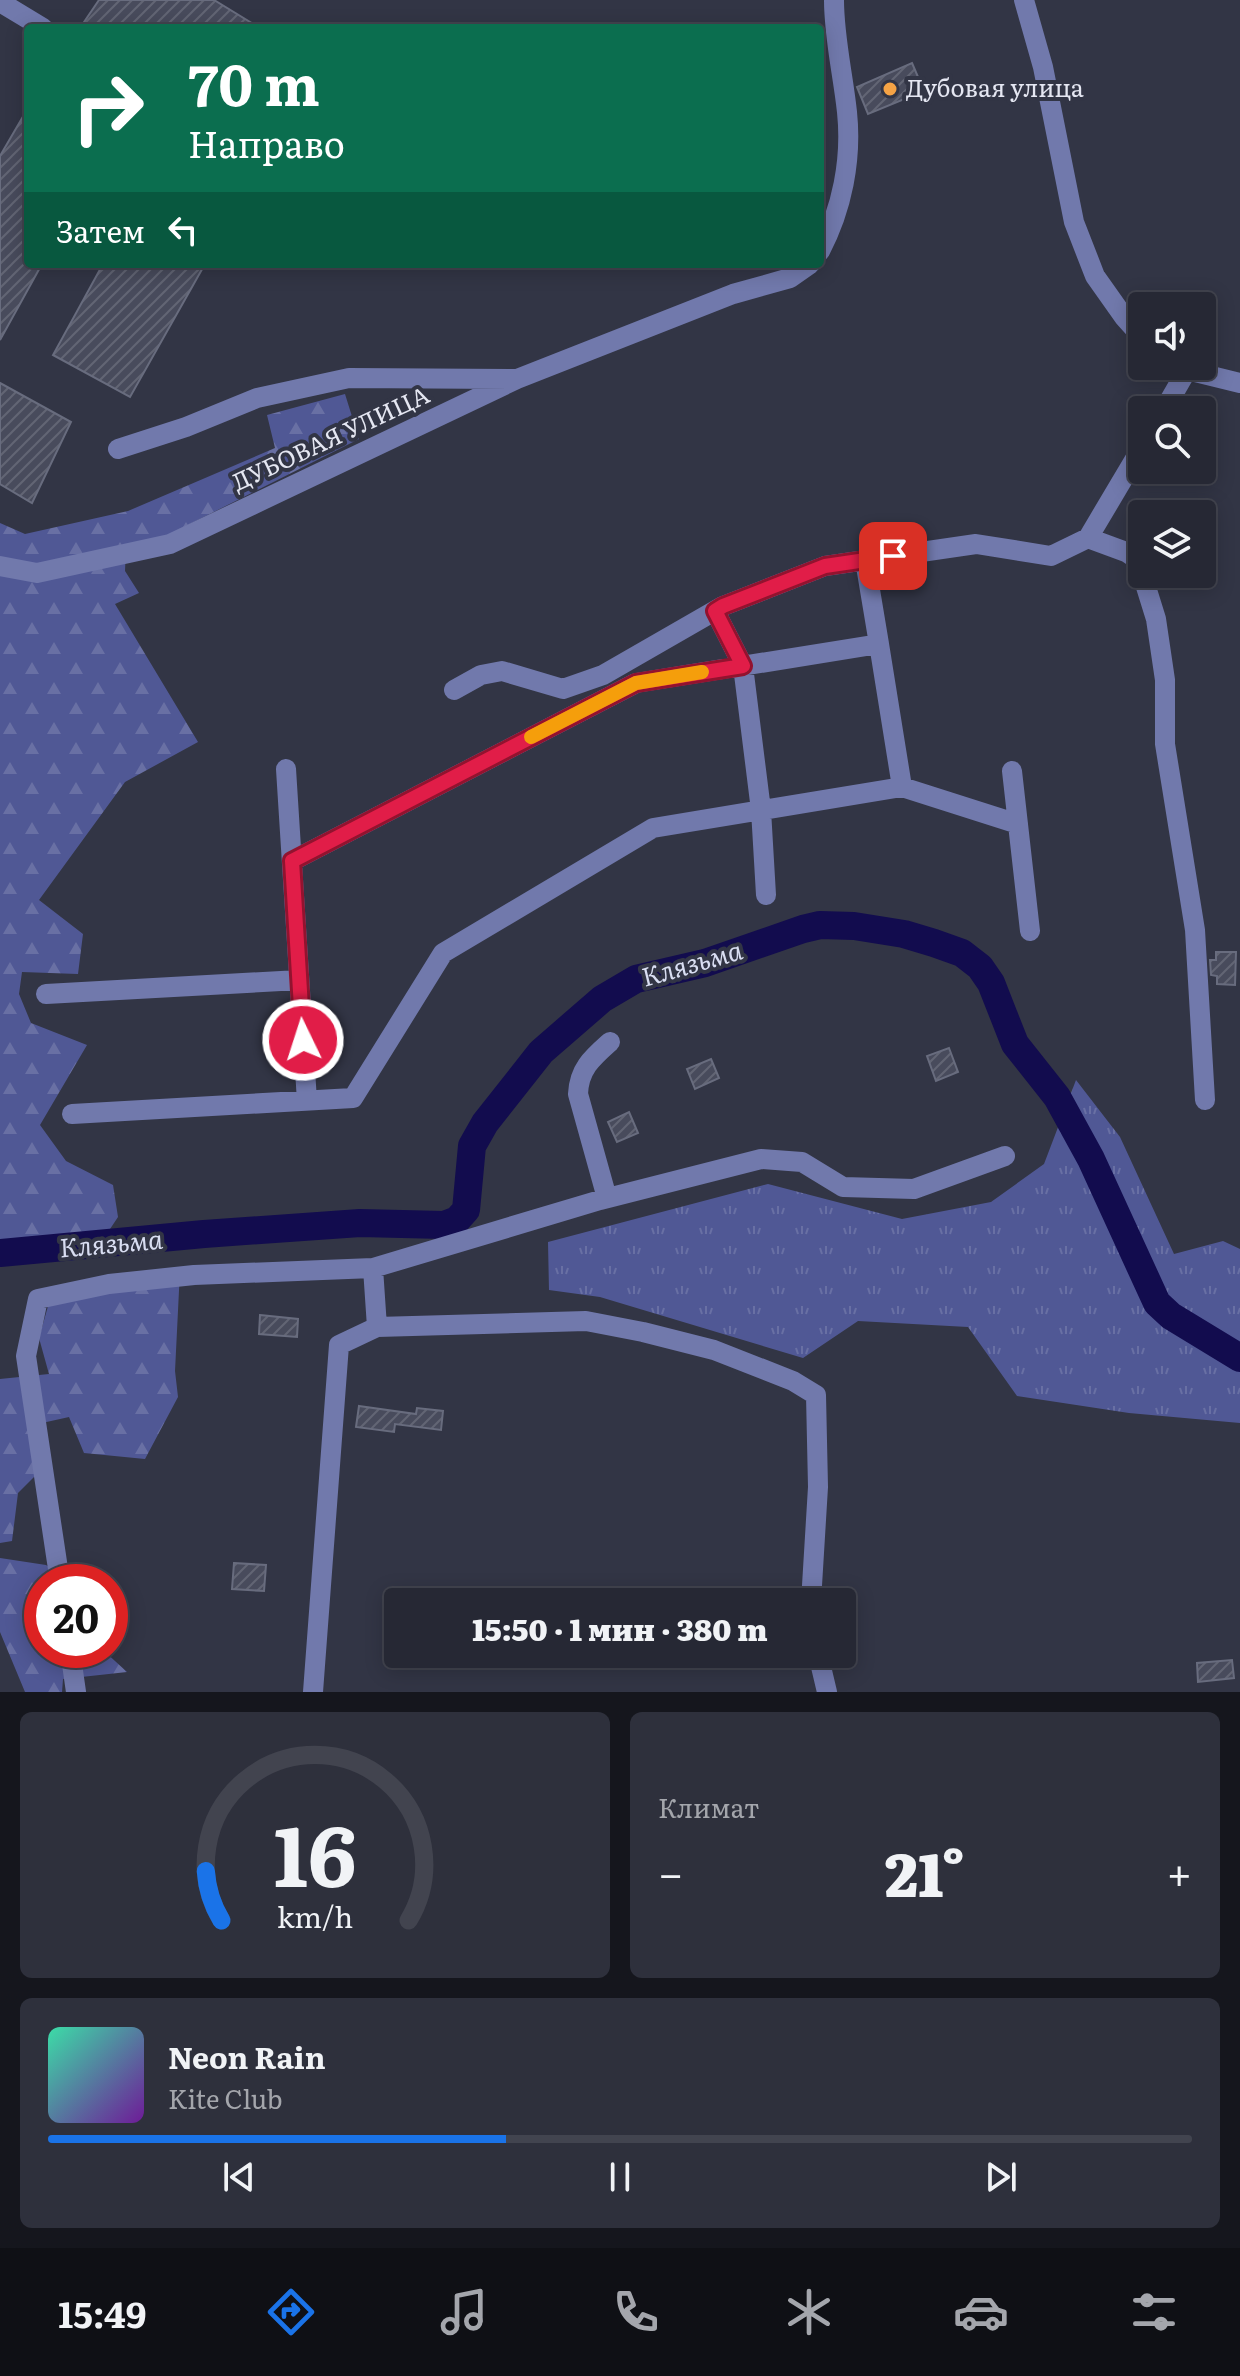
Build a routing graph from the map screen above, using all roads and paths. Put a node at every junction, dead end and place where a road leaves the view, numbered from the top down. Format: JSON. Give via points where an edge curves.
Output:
{"nodes":[{"id":1,"x":834,"y":0,"type":"edge"},
{"id":2,"x":1024,"y":0,"type":"edge"},
{"id":3,"x":0,"y":2,"type":"edge"},
{"id":4,"x":36,"y":24,"type":"edge"},
{"id":5,"x":824,"y":243,"type":"edge"},
{"id":6,"x":804,"y":268,"type":"edge"},
{"id":7,"x":1128,"y":321,"type":"edge"},
{"id":8,"x":1216,"y":377,"type":"edge"},
{"id":9,"x":517,"y":379,"type":"junction"},
{"id":10,"x":1240,"y":383,"type":"edge"},
{"id":11,"x":118,"y":449,"type":"dead end"},
{"id":12,"x":1128,"y":471,"type":"edge"},
{"id":13,"x":1088,"y":538,"type":"junction"},
{"id":14,"x":1128,"y":553,"type":"edge"},
{"id":15,"x":865,"y":560,"type":"junction"},
{"id":16,"x":0,"y":566,"type":"edge"},
{"id":17,"x":1146,"y":588,"type":"edge"},
{"id":18,"x":715,"y":611,"type":"junction"},
{"id":19,"x":879,"y":644,"type":"junction"},
{"id":20,"x":743,"y":666,"type":"junction"},
{"id":21,"x":454,"y":690,"type":"dead end"},
{"id":22,"x":286,"y":769,"type":"dead end"},
{"id":23,"x":1012,"y":771,"type":"dead end"},
{"id":24,"x":902,"y":787,"type":"junction"},
{"id":25,"x":761,"y":810,"type":"junction"},
{"id":26,"x":1018,"y":824,"type":"junction"},
{"id":27,"x":292,"y":861,"type":"junction"},
{"id":28,"x":766,"y":895,"type":"dead end"},
{"id":29,"x":1030,"y":931,"type":"dead end"},
{"id":30,"x":299,"y":980,"type":"junction"},
{"id":31,"x":46,"y":994,"type":"dead end"},
{"id":32,"x":610,"y":1042,"type":"dead end"},
{"id":33,"x":1205,"y":1100,"type":"dead end"},
{"id":34,"x":307,"y":1101,"type":"junction"},
{"id":35,"x":72,"y":1114,"type":"dead end"},
{"id":36,"x":1005,"y":1156,"type":"dead end"},
{"id":37,"x":607,"y":1198,"type":"junction"},
{"id":38,"x":373,"y":1268,"type":"junction"},
{"id":39,"x":377,"y":1327,"type":"junction"},
{"id":40,"x":57,"y":1564,"type":"edge"},
{"id":41,"x":812,"y":1588,"type":"edge"},
{"id":42,"x":73,"y":1668,"type":"edge"},
{"id":43,"x":821,"y":1668,"type":"edge"},
{"id":44,"x":76,"y":1692,"type":"edge"},
{"id":45,"x":313,"y":1692,"type":"edge"},
{"id":46,"x":827,"y":1692,"type":"edge"}],
"edges":[{"from":1,"to":5,"type":"street","via":[[847,115],[846,157],[842,200]]},
{"from":2,"to":7,"type":"street","via":[[1074,222],[1095,276]]},
{"from":3,"to":4,"type":"street"},
{"from":6,"to":9,"type":"street","name":"ДУБОВАЯ УЛИЦА","via":[[790,278],[733,294]]},
{"from":8,"to":10,"type":"street"},
{"from":9,"to":11,"type":"street","via":[[349,378],[257,398]]},
{"from":9,"to":16,"type":"street","name":"ДУБОВАЯ УЛИЦА","via":[[170,544],[37,573]]},
{"from":12,"to":13,"type":"street"},
{"from":13,"to":14,"type":"street"},
{"from":13,"to":15,"type":"street","via":[[1051,556],[976,544]]},
{"from":15,"to":18,"type":"street","via":[[825,566]]},
{"from":15,"to":19,"type":"street"},
{"from":17,"to":33,"type":"street","via":[[1165,680],[1165,744],[1195,930]]},
{"from":18,"to":20,"type":"street"},
{"from":18,"to":21,"type":"street","via":[[603,675],[563,689],[502,671],[481,675]]},
{"from":19,"to":20,"type":"street"},
{"from":19,"to":24,"type":"street"},
{"from":20,"to":25,"type":"street"},
{"from":20,"to":27,"type":"street","via":[[636,683]]},
{"from":22,"to":27,"type":"street"},
{"from":23,"to":26,"type":"street"},
{"from":24,"to":25,"type":"street"},
{"from":24,"to":26,"type":"street"},
{"from":25,"to":28,"type":"street"},
{"from":25,"to":34,"type":"street","via":[[653,828],[443,953],[353,1098]]},
{"from":26,"to":29,"type":"street"},
{"from":27,"to":30,"type":"street"},
{"from":30,"to":31,"type":"street"},
{"from":30,"to":34,"type":"street"},
{"from":32,"to":37,"type":"street","via":[[588,1061],[578,1094]]},
{"from":34,"to":35,"type":"street"},
{"from":36,"to":37,"type":"street","via":[[914,1189],[843,1187],[802,1162],[761,1159]]},
{"from":37,"to":38,"type":"street"},
{"from":38,"to":39,"type":"street"},
{"from":38,"to":40,"type":"street","via":[[194,1275],[109,1284],[38,1299],[26,1356]]},
{"from":39,"to":41,"type":"street","via":[[586,1321],[714,1350],[793,1381],[816,1395]]},
{"from":39,"to":45,"type":"street","via":[[339,1345]]},
{"from":42,"to":44,"type":"street"},
{"from":43,"to":46,"type":"street"}]}
